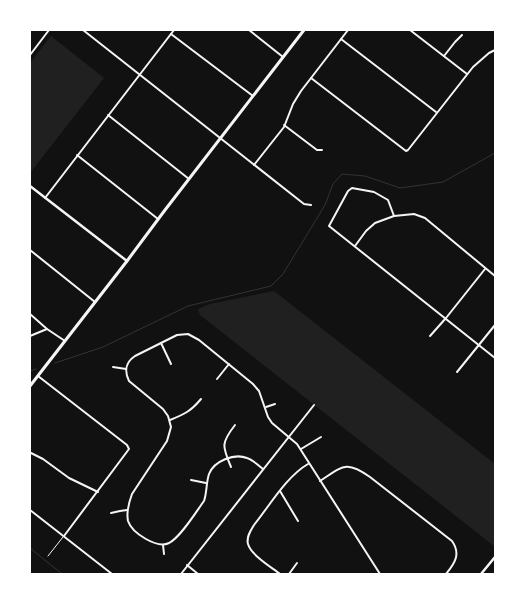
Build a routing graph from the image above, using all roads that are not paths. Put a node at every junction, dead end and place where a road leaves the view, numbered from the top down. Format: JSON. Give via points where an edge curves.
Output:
{"nodes":[{"id":1,"x":49,"y":30,"type":"edge"},
{"id":2,"x":83,"y":30,"type":"edge"},
{"id":3,"x":174,"y":30,"type":"edge"},
{"id":4,"x":249,"y":30,"type":"edge"},
{"id":5,"x":304,"y":30,"type":"edge"},
{"id":6,"x":348,"y":30,"type":"edge"},
{"id":7,"x":410,"y":30,"type":"edge"},
{"id":8,"x":171,"y":34,"type":"junction"},
{"id":9,"x":462,"y":35,"type":"dead end"},
{"id":10,"x":341,"y":39,"type":"junction"},
{"id":11,"x":495,"y":50,"type":"edge"},
{"id":12,"x":30,"y":55,"type":"edge"},
{"id":13,"x":444,"y":56,"type":"junction"},
{"id":14,"x":283,"y":57,"type":"junction"},
{"id":15,"x":467,"y":74,"type":"junction"},
{"id":16,"x":140,"y":75,"type":"junction"},
{"id":17,"x":311,"y":78,"type":"junction"},
{"id":18,"x":253,"y":96,"type":"junction"},
{"id":19,"x":437,"y":113,"type":"junction"},
{"id":20,"x":108,"y":115,"type":"junction"},
{"id":21,"x":284,"y":125,"type":"junction"},
{"id":22,"x":220,"y":138,"type":"junction"},
{"id":23,"x":322,"y":150,"type":"dead end"},
{"id":24,"x":77,"y":155,"type":"junction"},
{"id":25,"x":254,"y":165,"type":"junction"},
{"id":26,"x":189,"y":179,"type":"junction"},
{"id":27,"x":30,"y":186,"type":"edge"},
{"id":28,"x":45,"y":198,"type":"junction"},
{"id":29,"x":311,"y":206,"type":"dead end"},
{"id":30,"x":394,"y":216,"type":"junction"},
{"id":31,"x":158,"y":219,"type":"junction"},
{"id":32,"x":355,"y":246,"type":"junction"},
{"id":33,"x":30,"y":250,"type":"edge"},
{"id":34,"x":127,"y":261,"type":"junction"},
{"id":35,"x":486,"y":268,"type":"junction"},
{"id":36,"x":495,"y":276,"type":"edge"},
{"id":37,"x":95,"y":302,"type":"junction"},
{"id":38,"x":30,"y":314,"type":"edge"},
{"id":39,"x":446,"y":318,"type":"junction"},
{"id":40,"x":495,"y":324,"type":"edge"},
{"id":41,"x":47,"y":329,"type":"junction"},
{"id":42,"x":30,"y":336,"type":"edge"},
{"id":43,"x":430,"y":336,"type":"dead end"},
{"id":44,"x":65,"y":341,"type":"junction"},
{"id":45,"x":161,"y":344,"type":"junction"},
{"id":46,"x":478,"y":344,"type":"junction"},
{"id":47,"x":495,"y":358,"type":"edge"},
{"id":48,"x":170,"y":364,"type":"dead end"},
{"id":49,"x":229,"y":364,"type":"junction"},
{"id":50,"x":113,"y":367,"type":"dead end"},
{"id":51,"x":126,"y":369,"type":"junction"},
{"id":52,"x":457,"y":372,"type":"dead end"},
{"id":53,"x":38,"y":376,"type":"junction"},
{"id":54,"x":217,"y":379,"type":"dead end"},
{"id":55,"x":30,"y":386,"type":"edge"},
{"id":56,"x":201,"y":399,"type":"dead end"},
{"id":57,"x":275,"y":404,"type":"dead end"},
{"id":58,"x":314,"y":405,"type":"dead end"},
{"id":59,"x":265,"y":408,"type":"junction"},
{"id":60,"x":170,"y":420,"type":"junction"},
{"id":61,"x":235,"y":425,"type":"dead end"},
{"id":62,"x":289,"y":436,"type":"junction"},
{"id":63,"x":321,"y":437,"type":"dead end"},
{"id":64,"x":300,"y":450,"type":"junction"},
{"id":65,"x":31,"y":453,"type":"edge"},
{"id":66,"x":228,"y":459,"type":"junction"},
{"id":67,"x":309,"y":464,"type":"junction"},
{"id":68,"x":231,"y":467,"type":"dead end"},
{"id":69,"x":263,"y":469,"type":"junction"},
{"id":70,"x":192,"y":480,"type":"dead end"},
{"id":71,"x":320,"y":481,"type":"junction"},
{"id":72,"x":207,"y":484,"type":"junction"},
{"id":73,"x":98,"y":492,"type":"junction"},
{"id":74,"x":280,"y":492,"type":"junction"},
{"id":75,"x":30,"y":510,"type":"edge"},
{"id":76,"x":128,"y":510,"type":"junction"},
{"id":77,"x":112,"y":513,"type":"dead end"},
{"id":78,"x":298,"y":521,"type":"dead end"},
{"id":79,"x":64,"y":536,"type":"junction"},
{"id":80,"x":163,"y":545,"type":"junction"},
{"id":81,"x":164,"y":554,"type":"dead end"},
{"id":82,"x":48,"y":556,"type":"dead end"},
{"id":83,"x":495,"y":557,"type":"edge"},
{"id":84,"x":297,"y":563,"type":"dead end"},
{"id":85,"x":188,"y":565,"type":"junction"},
{"id":86,"x":112,"y":574,"type":"edge"},
{"id":87,"x":181,"y":574,"type":"edge"},
{"id":88,"x":198,"y":574,"type":"edge"},
{"id":89,"x":280,"y":574,"type":"edge"},
{"id":90,"x":289,"y":574,"type":"edge"},
{"id":91,"x":380,"y":574,"type":"edge"},
{"id":92,"x":446,"y":574,"type":"edge"},
{"id":93,"x":482,"y":574,"type":"edge"}],
"edges":[{"from":1,"to":12,"type":"street"},
{"from":2,"to":16,"type":"street"},
{"from":3,"to":8,"type":"street"},
{"from":4,"to":14,"type":"street"},
{"from":5,"to":14,"type":"main road"},
{"from":6,"to":10,"type":"street"},
{"from":7,"to":13,"type":"street"},
{"from":8,"to":16,"type":"street"},
{"from":8,"to":18,"type":"street"},
{"from":9,"to":13,"type":"street"},
{"from":10,"to":17,"type":"street"},
{"from":10,"to":19,"type":"street"},
{"from":11,"to":15,"type":"street"},
{"from":13,"to":15,"type":"street"},
{"from":14,"to":18,"type":"main road"},
{"from":15,"to":19,"type":"street"},
{"from":16,"to":20,"type":"street"},
{"from":16,"to":22,"type":"street"},
{"from":17,"to":19,"type":"street","via":[[406,151]]},
{"from":17,"to":21,"type":"street","via":[[293,104]]},
{"from":18,"to":22,"type":"main road"},
{"from":20,"to":24,"type":"street"},
{"from":20,"to":26,"type":"street"},
{"from":21,"to":23,"type":"street","via":[[317,150]]},
{"from":21,"to":25,"type":"street"},
{"from":22,"to":25,"type":"street"},
{"from":22,"to":26,"type":"main road"},
{"from":24,"to":28,"type":"street"},
{"from":24,"to":31,"type":"street"},
{"from":25,"to":29,"type":"street"},
{"from":26,"to":31,"type":"main road"},
{"from":27,"to":28,"type":"street"},
{"from":28,"to":34,"type":"street"},
{"from":30,"to":32,"type":"street","via":[[375,224]]},
{"from":30,"to":32,"type":"street","via":[[388,200],[374,192],[350,189],[329,226]]},
{"from":30,"to":35,"type":"street","via":[[414,214],[424,218]]},
{"from":31,"to":34,"type":"main road"},
{"from":32,"to":39,"type":"street"},
{"from":33,"to":37,"type":"street"},
{"from":34,"to":37,"type":"main road"},
{"from":35,"to":36,"type":"street"},
{"from":35,"to":39,"type":"street"},
{"from":37,"to":44,"type":"main road"},
{"from":38,"to":41,"type":"street"},
{"from":39,"to":43,"type":"street"},
{"from":39,"to":46,"type":"street"},
{"from":40,"to":46,"type":"street"},
{"from":41,"to":42,"type":"street"},
{"from":41,"to":44,"type":"street"},
{"from":44,"to":53,"type":"main road"},
{"from":45,"to":48,"type":"street"},
{"from":45,"to":49,"type":"street","via":[[177,335],[188,334]]},
{"from":45,"to":51,"type":"street","via":[[135,356],[128,361]]},
{"from":46,"to":47,"type":"street"},
{"from":46,"to":52,"type":"street"},
{"from":49,"to":54,"type":"street"},
{"from":49,"to":59,"type":"street","via":[[256,387]]},
{"from":50,"to":51,"type":"street"},
{"from":51,"to":60,"type":"street","via":[[132,384],[163,409]]},
{"from":53,"to":55,"type":"main road"},
{"from":53,"to":73,"type":"street","via":[[127,444],[126,455]]},
{"from":56,"to":60,"type":"street","via":[[193,409]]},
{"from":57,"to":59,"type":"street"},
{"from":58,"to":62,"type":"street"},
{"from":59,"to":62,"type":"street","via":[[272,423]]},
{"from":60,"to":76,"type":"street","via":[[167,440],[132,494]]},
{"from":61,"to":66,"type":"street","via":[[225,439]]},
{"from":62,"to":64,"type":"street"},
{"from":62,"to":69,"type":"street"},
{"from":63,"to":64,"type":"street"},
{"from":64,"to":67,"type":"street"},
{"from":65,"to":73,"type":"street"},
{"from":66,"to":68,"type":"street"},
{"from":66,"to":69,"type":"street","via":[[244,457]]},
{"from":66,"to":72,"type":"street","via":[[213,467]]},
{"from":67,"to":71,"type":"street"},
{"from":67,"to":74,"type":"street","via":[[297,471]]},
{"from":69,"to":85,"type":"street"},
{"from":70,"to":72,"type":"street"},
{"from":71,"to":91,"type":"street"},
{"from":71,"to":92,"type":"street","via":[[352,466],[370,477],[452,541],[456,560]]},
{"from":72,"to":80,"type":"street","via":[[204,501],[176,537]]},
{"from":73,"to":79,"type":"street"},
{"from":74,"to":78,"type":"street"},
{"from":74,"to":89,"type":"street","via":[[254,525],[248,544],[253,554]]},
{"from":75,"to":79,"type":"street"},
{"from":76,"to":77,"type":"street"},
{"from":76,"to":80,"type":"street","via":[[132,528],[150,542]]},
{"from":79,"to":82,"type":"lane"},
{"from":79,"to":86,"type":"street"},
{"from":80,"to":81,"type":"street"},
{"from":83,"to":93,"type":"street"},
{"from":84,"to":90,"type":"street"},
{"from":85,"to":87,"type":"street"},
{"from":85,"to":88,"type":"street"}]}
